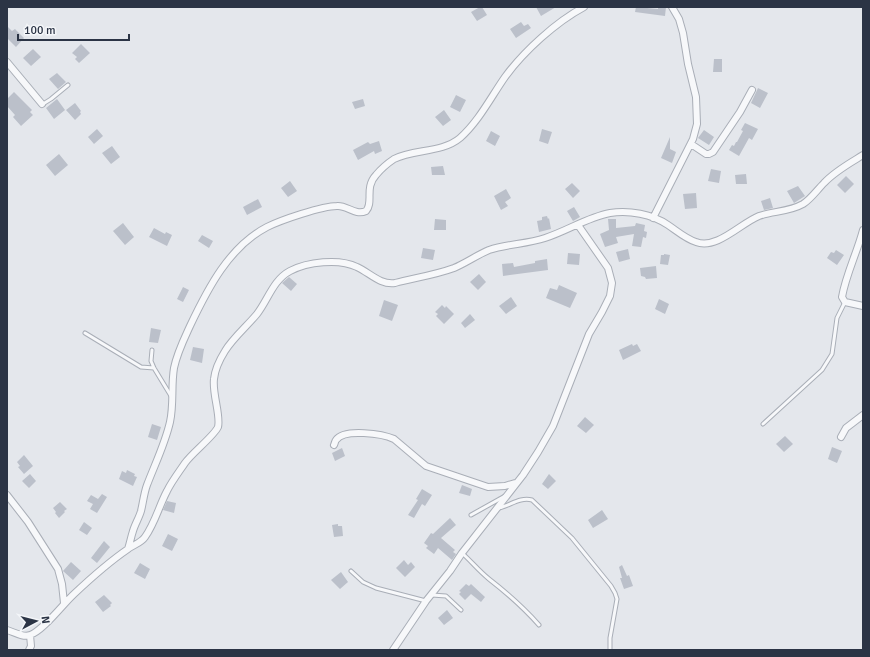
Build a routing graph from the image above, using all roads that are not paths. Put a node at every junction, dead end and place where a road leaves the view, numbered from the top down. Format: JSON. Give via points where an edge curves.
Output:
{"nodes":[{"id":1,"x":584,"y":7,"type":"edge"},
{"id":2,"x":672,"y":7,"type":"edge"},
{"id":3,"x":7,"y":62,"type":"edge"},
{"id":4,"x":68,"y":85,"type":"dead end"},
{"id":5,"x":752,"y":90,"type":"dead end"},
{"id":6,"x":42,"y":104,"type":"joint"},
{"id":7,"x":691,"y":144,"type":"junction"},
{"id":8,"x":863,"y":154,"type":"edge"},
{"id":9,"x":653,"y":218,"type":"junction"},
{"id":10,"x":578,"y":225,"type":"junction"},
{"id":11,"x":863,"y":230,"type":"edge"},
{"id":12,"x":845,"y":302,"type":"junction"},
{"id":13,"x":863,"y":306,"type":"edge"},
{"id":14,"x":85,"y":333,"type":"dead end"},
{"id":15,"x":152,"y":350,"type":"dead end"},
{"id":16,"x":154,"y":368,"type":"junction"},
{"id":17,"x":173,"y":398,"type":"junction"},
{"id":18,"x":863,"y":415,"type":"edge"},
{"id":19,"x":763,"y":424,"type":"dead end"},
{"id":20,"x":841,"y":437,"type":"dead end"},
{"id":21,"x":334,"y":446,"type":"dead end"},
{"id":22,"x":515,"y":483,"type":"junction"},
{"id":23,"x":7,"y":495,"type":"edge"},
{"id":24,"x":506,"y":496,"type":"junction"},
{"id":25,"x":495,"y":509,"type":"junction"},
{"id":26,"x":471,"y":514,"type":"dead end"},
{"id":27,"x":128,"y":549,"type":"junction"},
{"id":28,"x":462,"y":553,"type":"junction"},
{"id":29,"x":351,"y":571,"type":"dead end"},
{"id":30,"x":430,"y":595,"type":"junction"},
{"id":31,"x":426,"y":601,"type":"junction"},
{"id":32,"x":64,"y":603,"type":"junction"},
{"id":33,"x":461,"y":610,"type":"dead end"},
{"id":34,"x":539,"y":625,"type":"dead end"},
{"id":35,"x":7,"y":630,"type":"edge"},
{"id":36,"x":30,"y":635,"type":"junction"},
{"id":37,"x":30,"y":650,"type":"edge"},
{"id":38,"x":393,"y":650,"type":"edge"},
{"id":39,"x":610,"y":650,"type":"edge"}],
"edges":[{"from":1,"to":17,"type":"street","via":[[564,19],[511,69],[478,117],[459,139],[394,160],[374,176],[369,187],[369,207],[366,211],[355,212],[333,206],[269,226],[246,240],[213,281],[182,341],[174,367]]},
{"from":2,"to":7,"type":"street","via":[[683,33],[696,97],[697,124]]},
{"from":3,"to":6,"type":"street"},
{"from":4,"to":6,"type":"lane"},
{"from":5,"to":7,"type":"street","via":[[714,152],[706,154]]},
{"from":7,"to":9,"type":"street"},
{"from":8,"to":9,"type":"street","via":[[836,172],[803,204],[782,212],[759,216],[711,243],[696,242]]},
{"from":9,"to":10,"type":"street","via":[[631,212],[616,212],[595,217]]},
{"from":10,"to":22,"type":"street","via":[[608,268],[611,290],[590,334],[553,426],[523,475]]},
{"from":10,"to":27,"type":"street","via":[[544,239],[488,250],[453,268],[390,284],[346,263],[311,264],[288,272],[280,278],[258,312],[226,349],[218,364],[213,392],[218,418],[217,427],[176,475],[144,539]]},
{"from":11,"to":12,"type":"street","via":[[848,272],[842,297]]},
{"from":12,"to":13,"type":"street"},
{"from":12,"to":19,"type":"lane","via":[[837,318],[829,360],[822,370]]},
{"from":14,"to":16,"type":"lane","via":[[141,366]]},
{"from":15,"to":16,"type":"lane","via":[[151,361]]},
{"from":16,"to":17,"type":"lane"},
{"from":17,"to":27,"type":"street","via":[[166,437],[147,486]]},
{"from":18,"to":20,"type":"street","via":[[846,428]]},
{"from":21,"to":22,"type":"street","via":[[336,439],[343,435],[356,433],[388,436],[426,466],[488,487]]},
{"from":22,"to":24,"type":"street"},
{"from":23,"to":32,"type":"street","via":[[58,569]]},
{"from":24,"to":25,"type":"street"},
{"from":24,"to":26,"type":"lane"},
{"from":25,"to":28,"type":"street"},
{"from":25,"to":39,"type":"lane","via":[[521,499],[532,500],[577,543],[611,586],[617,599]]},
{"from":27,"to":32,"type":"street"},
{"from":28,"to":30,"type":"street"},
{"from":28,"to":34,"type":"lane"},
{"from":29,"to":31,"type":"lane","via":[[363,582],[376,588]]},
{"from":30,"to":31,"type":"street"},
{"from":30,"to":33,"type":"lane","via":[[446,596]]},
{"from":31,"to":38,"type":"street"},
{"from":32,"to":36,"type":"street","via":[[40,629]]},
{"from":35,"to":36,"type":"street","via":[[25,636]]},
{"from":36,"to":37,"type":"street"}]}
